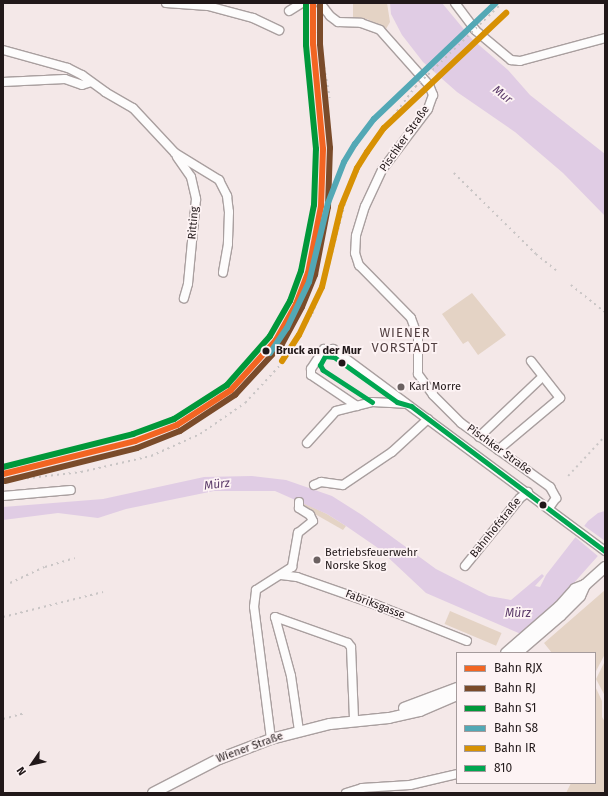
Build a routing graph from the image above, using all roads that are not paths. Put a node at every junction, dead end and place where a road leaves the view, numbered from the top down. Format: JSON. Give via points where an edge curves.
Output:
{"nodes":[{"id":1,"x":166,"y":3,"type":"edge"},
{"id":2,"x":302,"y":3,"type":"edge"},
{"id":3,"x":320,"y":3,"type":"edge"},
{"id":4,"x":455,"y":3,"type":"edge"},
{"id":5,"x":289,"y":12,"type":"dead end"},
{"id":6,"x":280,"y":30,"type":"dead end"},
{"id":7,"x":605,"y":38,"type":"edge"},
{"id":8,"x":3,"y":50,"type":"edge"},
{"id":9,"x":3,"y":82,"type":"edge"},
{"id":10,"x":91,"y":82,"type":"junction"},
{"id":11,"x":175,"y":153,"type":"junction"},
{"id":12,"x":223,"y":273,"type":"dead end"},
{"id":13,"x":184,"y":298,"type":"dead end"},
{"id":14,"x":530,"y":361,"type":"dead end"},
{"id":15,"x":539,"y":380,"type":"dead end"},
{"id":16,"x":357,"y":406,"type":"junction"},
{"id":17,"x":411,"y":406,"type":"junction"},
{"id":18,"x":428,"y":418,"type":"junction"},
{"id":19,"x":479,"y":437,"type":"junction"},
{"id":20,"x":307,"y":443,"type":"dead end"},
{"id":21,"x":498,"y":450,"type":"junction"},
{"id":22,"x":314,"y":485,"type":"dead end"},
{"id":23,"x":71,"y":490,"type":"dead end"},
{"id":24,"x":528,"y":492,"type":"junction"},
{"id":25,"x":3,"y":496,"type":"edge"},
{"id":26,"x":299,"y":502,"type":"dead end"},
{"id":27,"x":550,"y":508,"type":"junction"},
{"id":28,"x":605,"y":551,"type":"edge"},
{"id":29,"x":464,"y":566,"type":"dead end"},
{"id":30,"x":605,"y":567,"type":"edge"},
{"id":31,"x":281,"y":575,"type":"junction"},
{"id":32,"x":585,"y":585,"type":"junction"},
{"id":33,"x":467,"y":641,"type":"dead end"},
{"id":34,"x":507,"y":652,"type":"edge"},
{"id":35,"x":518,"y":652,"type":"edge"},
{"id":36,"x":456,"y":688,"type":"edge"},
{"id":37,"x":456,"y":695,"type":"edge"},
{"id":38,"x":354,"y":720,"type":"junction"},
{"id":39,"x":299,"y":731,"type":"junction"},
{"id":40,"x":271,"y":738,"type":"junction"},
{"id":41,"x":456,"y":774,"type":"edge"},
{"id":42,"x":153,"y":793,"type":"edge"},
{"id":43,"x":346,"y":793,"type":"edge"}],
"edges":[{"from":1,"to":6,"type":"street","via":[[208,6],[253,18]]},
{"from":2,"to":5,"type":"street"},
{"from":3,"to":19,"type":"street","name":"Pischker Straße","via":[[338,22],[361,23],[380,30],[432,91],[431,104],[393,153],[374,187],[358,224],[355,253],[362,271],[411,318],[418,337],[418,374],[422,381],[445,408]]},
{"from":4,"to":7,"type":"street","via":[[475,30],[510,60],[520,60]]},
{"from":8,"to":10,"type":"street","via":[[68,68]]},
{"from":9,"to":10,"type":"street","via":[[65,79],[82,85]]},
{"from":10,"to":11,"type":"street","via":[[133,108]]},
{"from":11,"to":12,"type":"street","via":[[214,175],[225,190],[228,202],[228,237]]},
{"from":11,"to":13,"type":"street","name":"Ritting","via":[[188,170],[196,199],[188,284]]},
{"from":14,"to":21,"type":"street","via":[[560,398]]},
{"from":15,"to":19,"type":"street"},
{"from":16,"to":17,"type":"street","name":"Bahnhofstraße","via":[[388,402]]},
{"from":16,"to":17,"type":"street","name":"Bahnhofstraße","via":[[311,375],[311,369],[326,349],[332,349]]},
{"from":16,"to":20,"type":"street","via":[[333,413]]},
{"from":17,"to":18,"type":"street","name":"Bahnhofstraße"},
{"from":18,"to":22,"type":"street","via":[[392,452],[343,485],[321,482]]},
{"from":18,"to":24,"type":"street","name":"Bahnhofstraße"},
{"from":19,"to":21,"type":"street","name":"Pischker Straße"},
{"from":21,"to":27,"type":"street","name":"Pischker Straße","via":[[552,489],[556,498]]},
{"from":23,"to":25,"type":"street"},
{"from":24,"to":27,"type":"street","name":"Bahnhofstraße"},
{"from":24,"to":29,"type":"street","name":"Bahnhofstraße","via":[[520,498]]},
{"from":26,"to":31,"type":"street","via":[[298,508],[310,515],[313,521],[298,533],[292,567]]},
{"from":27,"to":28,"type":"street","name":"Bahnhofstraße"},
{"from":30,"to":32,"type":"main road"},
{"from":31,"to":33,"type":"street","name":"Fabriksgasse","via":[[297,577]]},
{"from":31,"to":40,"type":"street","via":[[256,590],[254,608]]},
{"from":32,"to":34,"type":"main road","via":[[575,589],[559,607]]},
{"from":32,"to":35,"type":"main road","via":[[580,596]]},
{"from":36,"to":38,"type":"main road","name":"Wiener Straße","via":[[409,707]]},
{"from":37,"to":38,"type":"main road","name":"Wiener Straße","via":[[420,711],[389,718]]},
{"from":38,"to":39,"type":"main road","name":"Wiener Straße"},
{"from":38,"to":39,"type":"street","via":[[351,647],[348,643],[275,617],[291,676]]},
{"from":39,"to":40,"type":"main road","name":"Wiener Straße"},
{"from":40,"to":42,"type":"main road","name":"Wiener Straße","via":[[219,759]]},
{"from":41,"to":43,"type":"street","via":[[410,786],[362,788]]}]}
